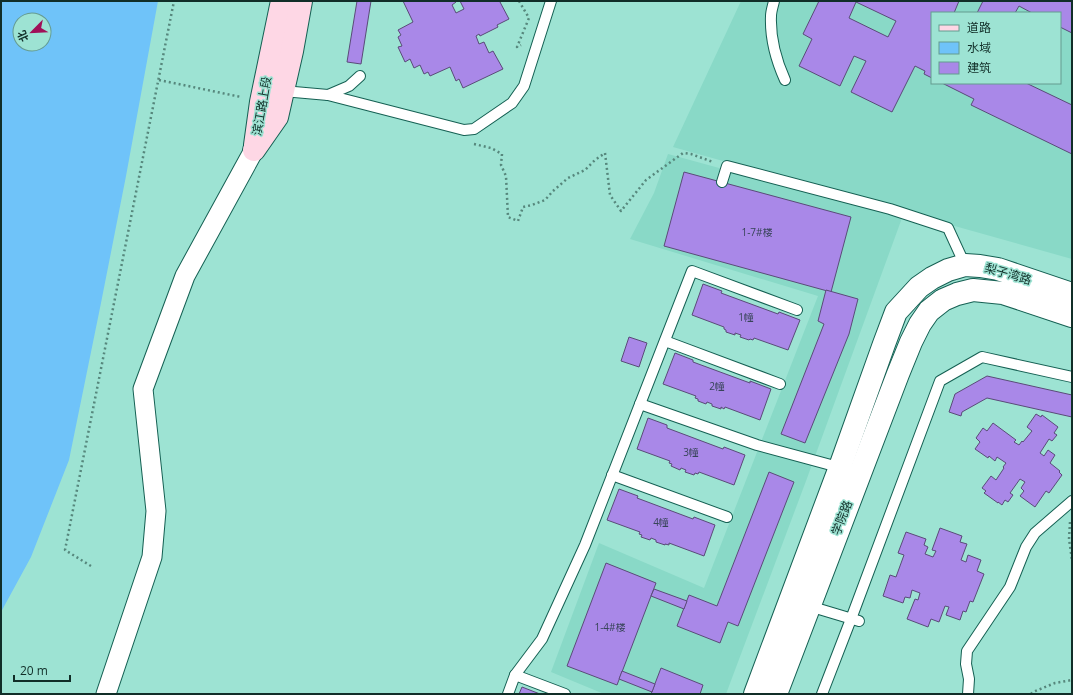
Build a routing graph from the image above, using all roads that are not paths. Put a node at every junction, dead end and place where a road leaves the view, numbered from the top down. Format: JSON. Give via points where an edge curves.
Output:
{"nodes":[{"id":1,"x":282,"y":1,"type":"edge"},
{"id":2,"x":301,"y":1,"type":"edge"},
{"id":3,"x":551,"y":1,"type":"edge"},
{"id":4,"x":774,"y":1,"type":"edge"},
{"id":5,"x":360,"y":76,"type":"dead end"},
{"id":6,"x":785,"y":80,"type":"dead end"},
{"id":7,"x":283,"y":91,"type":"junction"},
{"id":8,"x":328,"y":95,"type":"junction"},
{"id":9,"x":254,"y":150,"type":"junction"},
{"id":10,"x":722,"y":182,"type":"dead end"},
{"id":11,"x":965,"y":265,"type":"junction"},
{"id":12,"x":1072,"y":294,"type":"edge"},
{"id":13,"x":797,"y":310,"type":"dead end"},
{"id":14,"x":1072,"y":316,"type":"edge"},
{"id":15,"x":665,"y":341,"type":"junction"},
{"id":16,"x":911,"y":342,"type":"joint"},
{"id":17,"x":884,"y":344,"type":"joint"},
{"id":18,"x":1072,"y":377,"type":"edge"},
{"id":19,"x":780,"y":384,"type":"dead end"},
{"id":20,"x":640,"y":404,"type":"junction"},
{"id":21,"x":850,"y":470,"type":"junction"},
{"id":22,"x":612,"y":475,"type":"junction"},
{"id":23,"x":1072,"y":502,"type":"edge"},
{"id":24,"x":727,"y":517,"type":"dead end"},
{"id":25,"x":809,"y":606,"type":"junction"},
{"id":26,"x":855,"y":620,"type":"junction"},
{"id":27,"x":515,"y":675,"type":"junction"},
{"id":28,"x":106,"y":694,"type":"edge"},
{"id":29,"x":508,"y":694,"type":"edge"},
{"id":30,"x":566,"y":694,"type":"edge"},
{"id":31,"x":755,"y":694,"type":"edge"},
{"id":32,"x":776,"y":694,"type":"edge"},
{"id":33,"x":822,"y":694,"type":"edge"},
{"id":34,"x":968,"y":694,"type":"edge"}],
"edges":[{"from":1,"to":9,"type":"main road","name":"滨江路上段"},
{"from":2,"to":7,"type":"main road","name":"滨江路上段"},
{"from":3,"to":8,"type":"lane","via":[[524,86],[512,103],[474,129],[464,130]]},
{"from":4,"to":6,"type":"lane","via":[[771,15],[773,49]]},
{"from":5,"to":8,"type":"lane","via":[[349,86]]},
{"from":7,"to":8,"type":"lane"},
{"from":7,"to":9,"type":"main road","name":"滨江路上段","via":[[277,117]]},
{"from":9,"to":28,"type":"street","via":[[185,276],[143,389],[156,511],[152,557]]},
{"from":10,"to":11,"type":"lane","via":[[727,166],[890,209],[948,228]]},
{"from":11,"to":12,"type":"street","name":"梨子湾路","via":[[998,269]]},
{"from":11,"to":17,"type":"street","name":"梨子湾路","via":[[948,270],[919,287],[896,312]]},
{"from":13,"to":15,"type":"lane","via":[[692,271]]},
{"from":14,"to":16,"type":"street","name":"梨子湾路","via":[[1003,293],[973,290],[943,300],[929,311]]},
{"from":15,"to":19,"type":"lane"},
{"from":15,"to":20,"type":"lane"},
{"from":16,"to":21,"type":"street","name":"学院路"},
{"from":17,"to":21,"type":"street","name":"学院路"},
{"from":18,"to":26,"type":"lane","via":[[982,358],[940,381]]},
{"from":20,"to":21,"type":"lane","via":[[757,445]]},
{"from":20,"to":22,"type":"lane"},
{"from":21,"to":25,"type":"street","name":"学院路"},
{"from":21,"to":31,"type":"street","name":"学院路"},
{"from":22,"to":24,"type":"lane"},
{"from":22,"to":27,"type":"lane","via":[[585,545],[542,639]]},
{"from":23,"to":34,"type":"lane","via":[[1035,533],[1026,547],[1010,587],[967,651]]},
{"from":25,"to":26,"type":"lane"},
{"from":25,"to":32,"type":"street","name":"学院路"},
{"from":26,"to":33,"type":"lane"},
{"from":27,"to":29,"type":"lane"},
{"from":27,"to":30,"type":"lane"}]}
